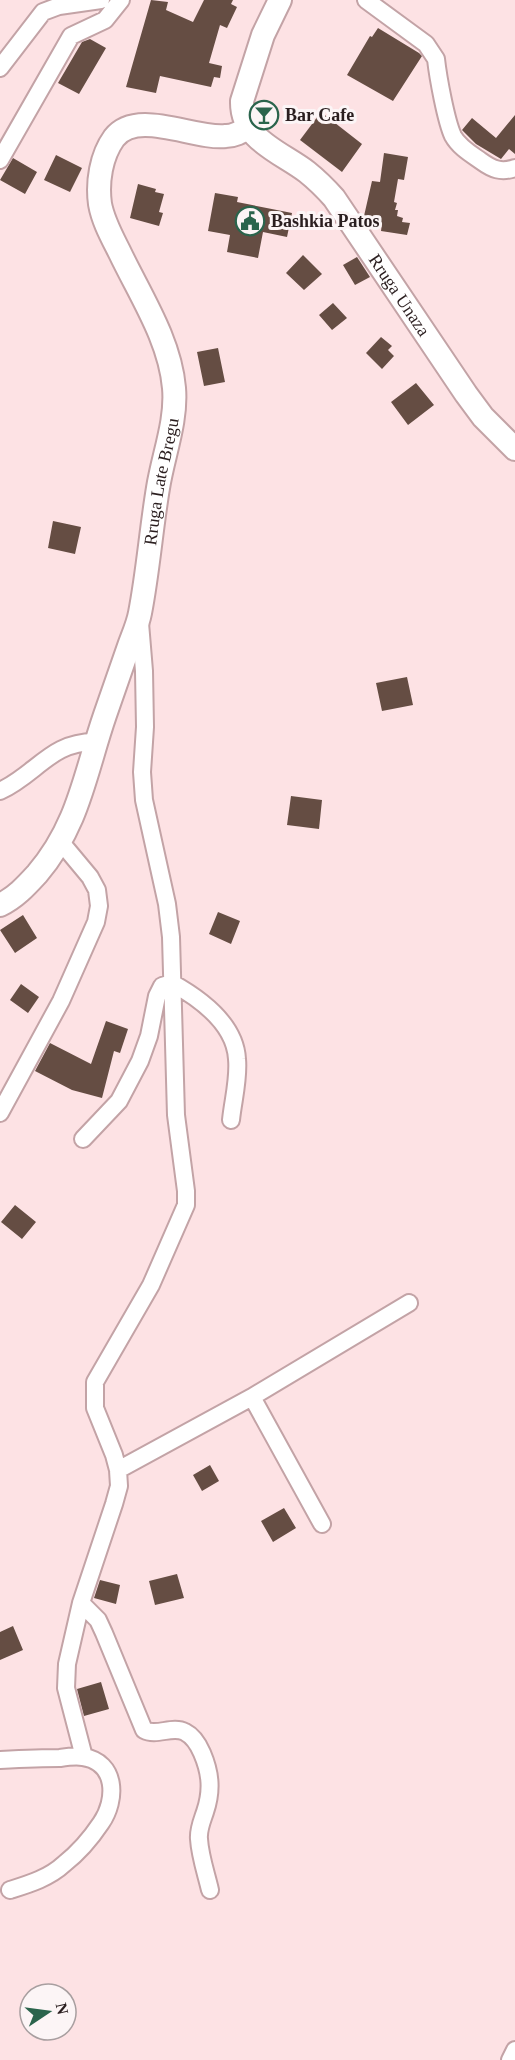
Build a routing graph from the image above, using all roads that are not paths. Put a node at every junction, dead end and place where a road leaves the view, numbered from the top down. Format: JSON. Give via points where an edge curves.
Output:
{"nodes":[{"id":1,"x":101,"y":0,"type":"edge"},
{"id":2,"x":121,"y":0,"type":"edge"},
{"id":3,"x":280,"y":0,"type":"edge"},
{"id":4,"x":366,"y":0,"type":"edge"},
{"id":5,"x":0,"y":68,"type":"edge"},
{"id":6,"x":246,"y":123,"type":"junction"},
{"id":7,"x":215,"y":136,"type":"junction"},
{"id":8,"x":276,"y":152,"type":"junction"},
{"id":9,"x":0,"y":160,"type":"edge"},
{"id":10,"x":515,"y":168,"type":"edge"},
{"id":11,"x":515,"y":448,"type":"edge"},
{"id":12,"x":140,"y":616,"type":"junction"},
{"id":13,"x":96,"y":742,"type":"junction"},
{"id":14,"x":0,"y":791,"type":"edge"},
{"id":15,"x":60,"y":842,"type":"junction"},
{"id":16,"x":0,"y":905,"type":"edge"},
{"id":17,"x":172,"y":983,"type":"junction"},
{"id":18,"x":0,"y":1113,"type":"edge"},
{"id":19,"x":231,"y":1120,"type":"dead end"},
{"id":20,"x":83,"y":1139,"type":"dead end"},
{"id":21,"x":409,"y":1303,"type":"dead end"},
{"id":22,"x":252,"y":1397,"type":"junction"},
{"id":23,"x":118,"y":1470,"type":"junction"},
{"id":24,"x":322,"y":1524,"type":"dead end"},
{"id":25,"x":81,"y":1603,"type":"junction"},
{"id":26,"x":84,"y":1757,"type":"junction"},
{"id":27,"x":0,"y":1760,"type":"edge"},
{"id":28,"x":10,"y":1890,"type":"dead end"},
{"id":29,"x":210,"y":1890,"type":"dead end"},
{"id":30,"x":515,"y":2050,"type":"edge"},
{"id":31,"x":510,"y":2060,"type":"edge"}],
"edges":[{"from":1,"to":5,"type":"street","via":[[43,12]]},
{"from":2,"to":9,"type":"street","via":[[105,20],[71,36]]},
{"from":3,"to":6,"type":"main road","via":[[263,35],[244,93],[242,109]]},
{"from":4,"to":10,"type":"street","via":[[432,50],[449,124],[459,145],[492,169]]},
{"from":6,"to":7,"type":"main road"},
{"from":6,"to":8,"type":"main road","name":"Rruga Unaza"},
{"from":7,"to":8,"type":"main road","name":"Rruga Late Bregu"},
{"from":7,"to":12,"type":"main road","name":"Rruga Late Bregu","via":[[147,125],[130,127],[115,136],[101,170],[100,205],[106,225],[161,339],[174,388]]},
{"from":8,"to":11,"type":"main road","name":"Rruga Unaza","via":[[308,172],[334,198],[466,394]]},
{"from":12,"to":13,"type":"main road","name":"Rruga Late Bregu"},
{"from":12,"to":17,"type":"street","via":[[144,800],[167,904]]},
{"from":13,"to":14,"type":"street","via":[[61,748]]},
{"from":13,"to":15,"type":"main road","name":"Rruga Late Bregu","via":[[75,813]]},
{"from":15,"to":16,"type":"main road","name":"Rruga Late Bregu","via":[[25,887]]},
{"from":15,"to":18,"type":"street","via":[[97,890],[96,922],[62,1001]]},
{"from":17,"to":19,"type":"street","via":[[216,1016],[235,1046],[237,1069]]},
{"from":17,"to":20,"type":"street","via":[[162,986],[157,996],[140,1061],[119,1101]]},
{"from":17,"to":23,"type":"street","via":[[176,1115],[186,1204],[151,1285],[95,1383],[95,1408]]},
{"from":21,"to":22,"type":"street"},
{"from":22,"to":23,"type":"street"},
{"from":22,"to":24,"type":"street"},
{"from":23,"to":25,"type":"street","via":[[114,1504]]},
{"from":25,"to":26,"type":"street","via":[[67,1664],[66,1688]]},
{"from":25,"to":29,"type":"street","via":[[105,1633],[144,1730],[185,1731],[206,1762],[211,1788],[199,1839]]},
{"from":26,"to":27,"type":"street"},
{"from":26,"to":28,"type":"street","via":[[101,1765],[111,1782],[101,1824],[63,1866]]},
{"from":30,"to":31,"type":"street"}]}
